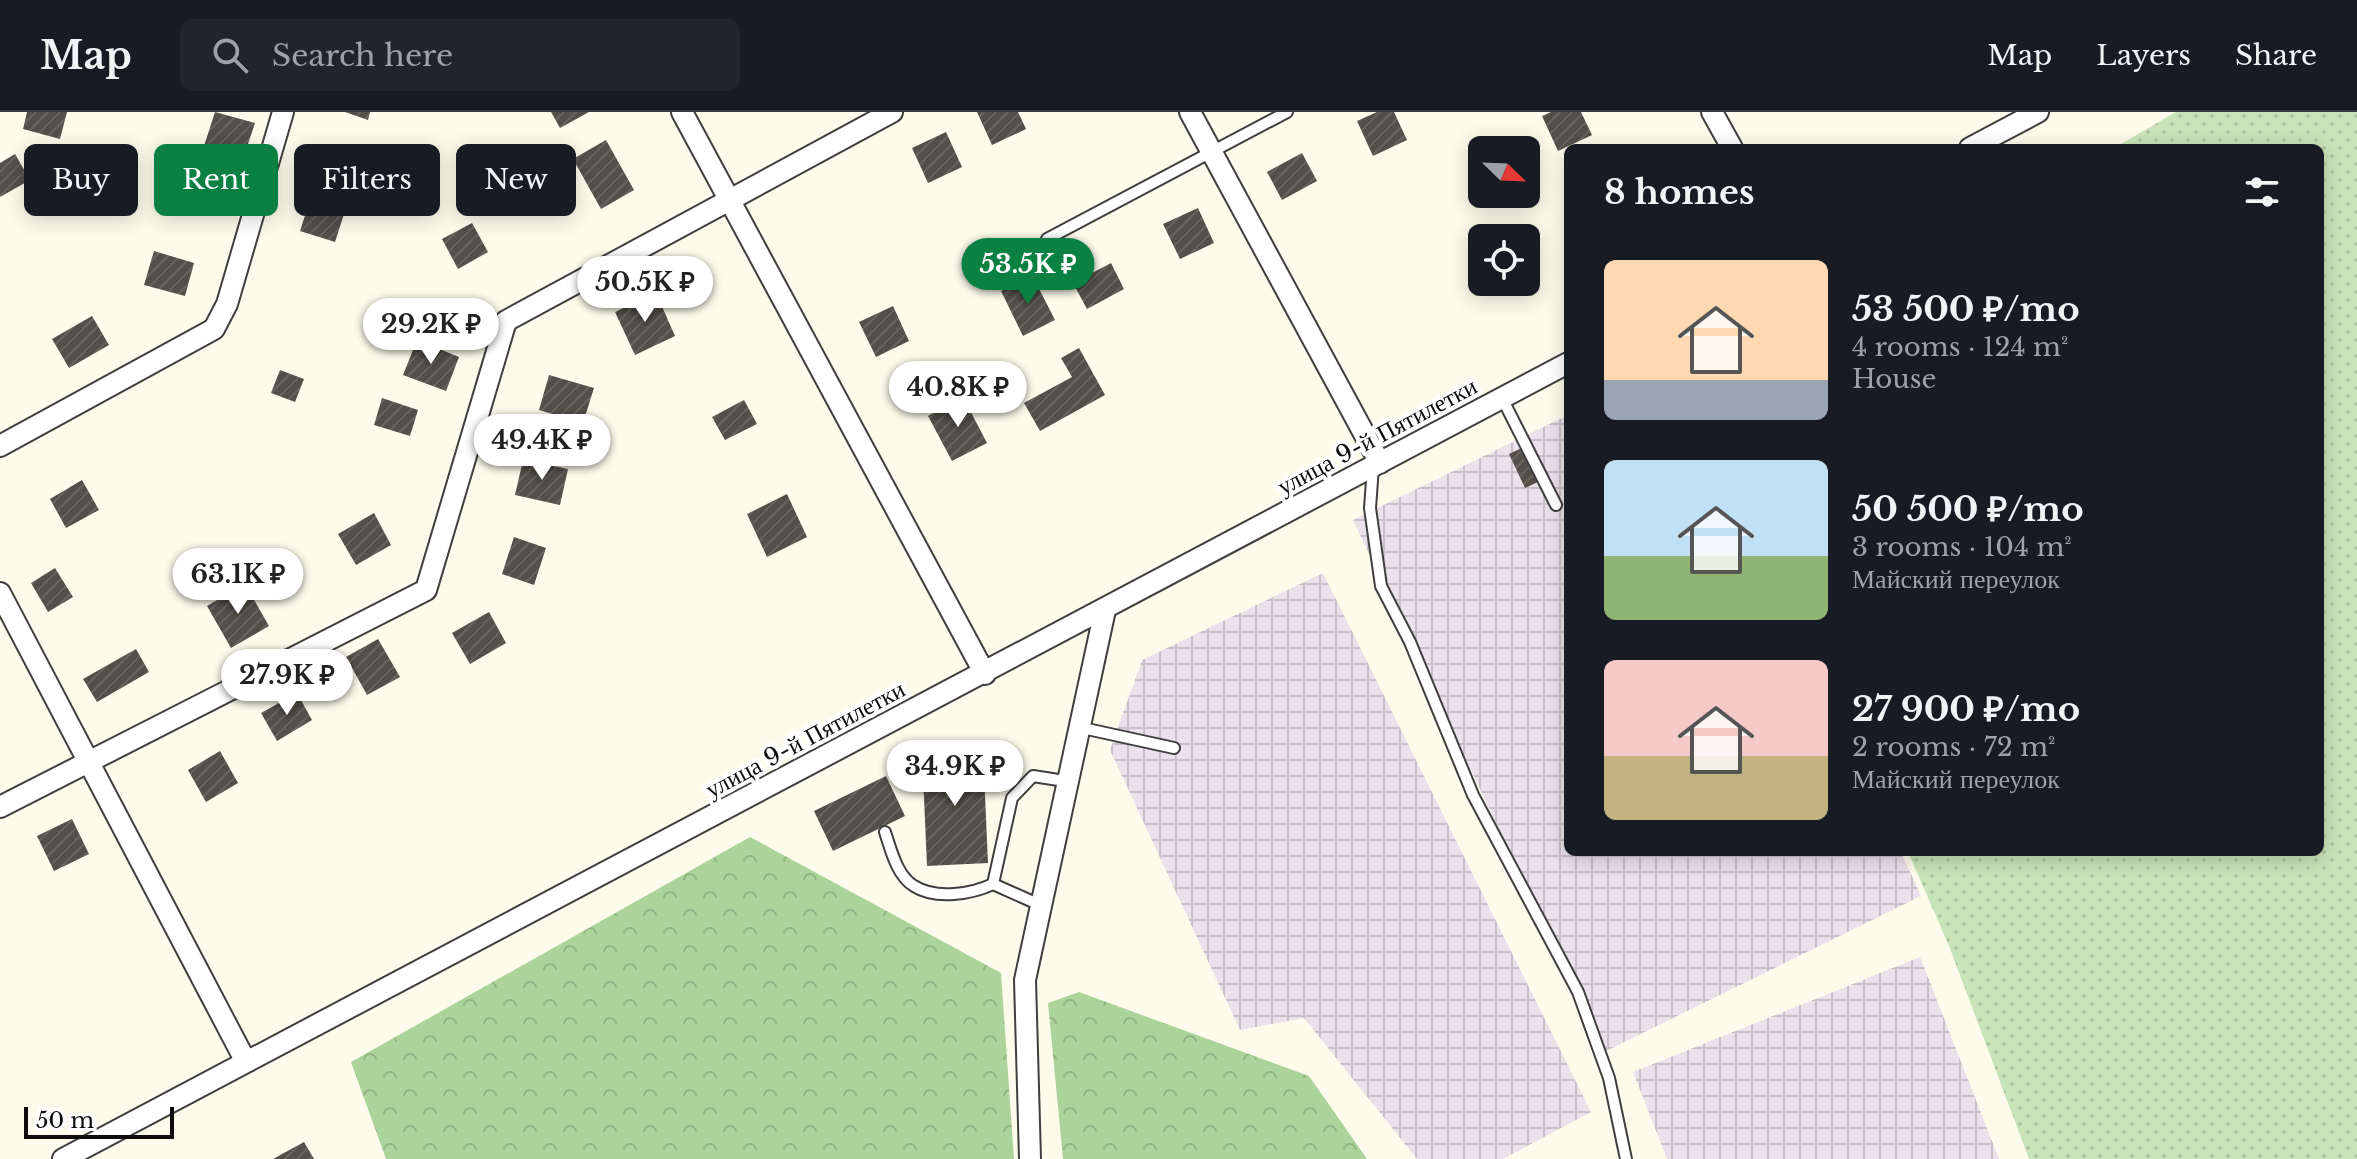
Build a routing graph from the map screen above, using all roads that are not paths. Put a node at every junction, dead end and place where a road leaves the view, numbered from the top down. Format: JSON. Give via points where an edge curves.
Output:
{"nodes":[{"id":1,"x":283,"y":112,"type":"edge"},
{"id":2,"x":682,"y":112,"type":"edge"},
{"id":3,"x":892,"y":112,"type":"edge"},
{"id":4,"x":1190,"y":112,"type":"edge"},
{"id":5,"x":1287,"y":112,"type":"edge"},
{"id":6,"x":1712,"y":112,"type":"edge"},
{"id":7,"x":2038,"y":112,"type":"edge"},
{"id":8,"x":1730,"y":144,"type":"edge"},
{"id":9,"x":1978,"y":144,"type":"edge"},
{"id":10,"x":1210,"y":153,"type":"junction"},
{"id":11,"x":729,"y":200,"type":"junction"},
{"id":12,"x":1047,"y":239,"type":"dead end"},
{"id":13,"x":1564,"y":365,"type":"edge"},
{"id":14,"x":1502,"y":398,"type":"junction"},
{"id":15,"x":0,"y":446,"type":"edge"},
{"id":16,"x":1377,"y":465,"type":"junction"},
{"id":17,"x":1556,"y":505,"type":"dead end"},
{"id":18,"x":0,"y":593,"type":"edge"},
{"id":19,"x":1105,"y":610,"type":"junction"},
{"id":20,"x":985,"y":674,"type":"junction"},
{"id":21,"x":1078,"y":727,"type":"junction"},
{"id":22,"x":1174,"y":748,"type":"dead end"},
{"id":23,"x":89,"y":759,"type":"junction"},
{"id":24,"x":1065,"y":781,"type":"junction"},
{"id":25,"x":0,"y":807,"type":"edge"},
{"id":26,"x":885,"y":832,"type":"dead end"},
{"id":27,"x":993,"y":884,"type":"junction"},
{"id":28,"x":1040,"y":905,"type":"junction"},
{"id":29,"x":246,"y":1062,"type":"junction"},
{"id":30,"x":63,"y":1159,"type":"edge"},
{"id":31,"x":1030,"y":1159,"type":"edge"},
{"id":32,"x":1626,"y":1159,"type":"edge"}],
"edges":[{"from":1,"to":15,"type":"street","via":[[227,304],[214,329]]},
{"from":2,"to":11,"type":"street"},
{"from":3,"to":11,"type":"street"},
{"from":4,"to":10,"type":"street"},
{"from":5,"to":10,"type":"lane"},
{"from":6,"to":8,"type":"street"},
{"from":7,"to":9,"type":"street"},
{"from":10,"to":12,"type":"lane"},
{"from":10,"to":16,"type":"street"},
{"from":11,"to":20,"type":"street"},
{"from":11,"to":23,"type":"street","via":[[506,321],[426,590]]},
{"from":13,"to":14,"type":"street","name":"улица 9-й Пятилетки"},
{"from":14,"to":16,"type":"street","name":"улица 9-й Пятилетки"},
{"from":14,"to":17,"type":"lane"},
{"from":16,"to":19,"type":"street","name":"улица 9-й Пятилетки"},
{"from":16,"to":32,"type":"lane","via":[[1370,508],[1381,586],[1473,795],[1578,992],[1609,1078]]},
{"from":18,"to":23,"type":"street"},
{"from":19,"to":20,"type":"street","name":"улица 9-й Пятилетки"},
{"from":19,"to":21,"type":"street"},
{"from":20,"to":29,"type":"street","name":"улица 9-й Пятилетки"},
{"from":21,"to":22,"type":"lane"},
{"from":21,"to":24,"type":"street"},
{"from":23,"to":25,"type":"street"},
{"from":23,"to":29,"type":"street"},
{"from":24,"to":27,"type":"lane","via":[[1033,776],[1019,787]]},
{"from":24,"to":28,"type":"street"},
{"from":26,"to":27,"type":"lane","via":[[895,862],[914,886],[947,894],[980,891]]},
{"from":27,"to":28,"type":"lane"},
{"from":28,"to":31,"type":"street","via":[[1025,980]]},
{"from":29,"to":30,"type":"street","name":"улица 9-й Пятилетки"}]}
